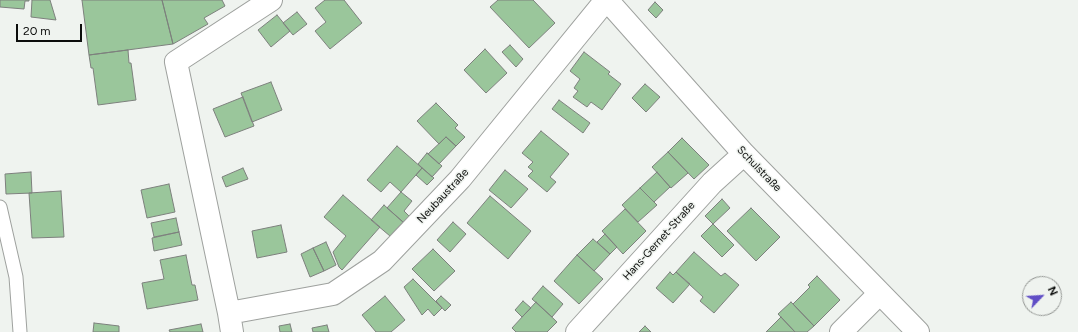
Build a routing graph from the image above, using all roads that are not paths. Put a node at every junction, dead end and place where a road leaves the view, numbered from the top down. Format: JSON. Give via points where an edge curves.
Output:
{"nodes":[{"id":1,"x":271,"y":0,"type":"edge"},
{"id":2,"x":606,"y":0,"type":"edge"},
{"id":3,"x":744,"y":154,"type":"junction"},
{"id":4,"x":0,"y":207,"type":"edge"},
{"id":5,"x":880,"y":293,"type":"junction"},
{"id":6,"x":231,"y":322,"type":"edge"},
{"id":7,"x":20,"y":332,"type":"edge"},
{"id":8,"x":577,"y":332,"type":"edge"},
{"id":9,"x":841,"y":332,"type":"edge"},
{"id":10,"x":918,"y":332,"type":"edge"}],
"edges":[{"from":1,"to":6,"type":"street","name":"Neubaustraße","via":[[176,62]]},
{"from":2,"to":3,"type":"street","name":"Schulstraße"},
{"from":2,"to":6,"type":"street","name":"Neubaustraße","via":[[460,179],[382,261],[333,294]]},
{"from":3,"to":5,"type":"street","name":"Schulstraße"},
{"from":3,"to":8,"type":"street","name":"Hans-Gernet-Straße","via":[[712,183]]},
{"from":4,"to":7,"type":"lane","via":[[16,277]]},
{"from":5,"to":9,"type":"street"},
{"from":5,"to":10,"type":"street","name":"Schulstraße"}]}
